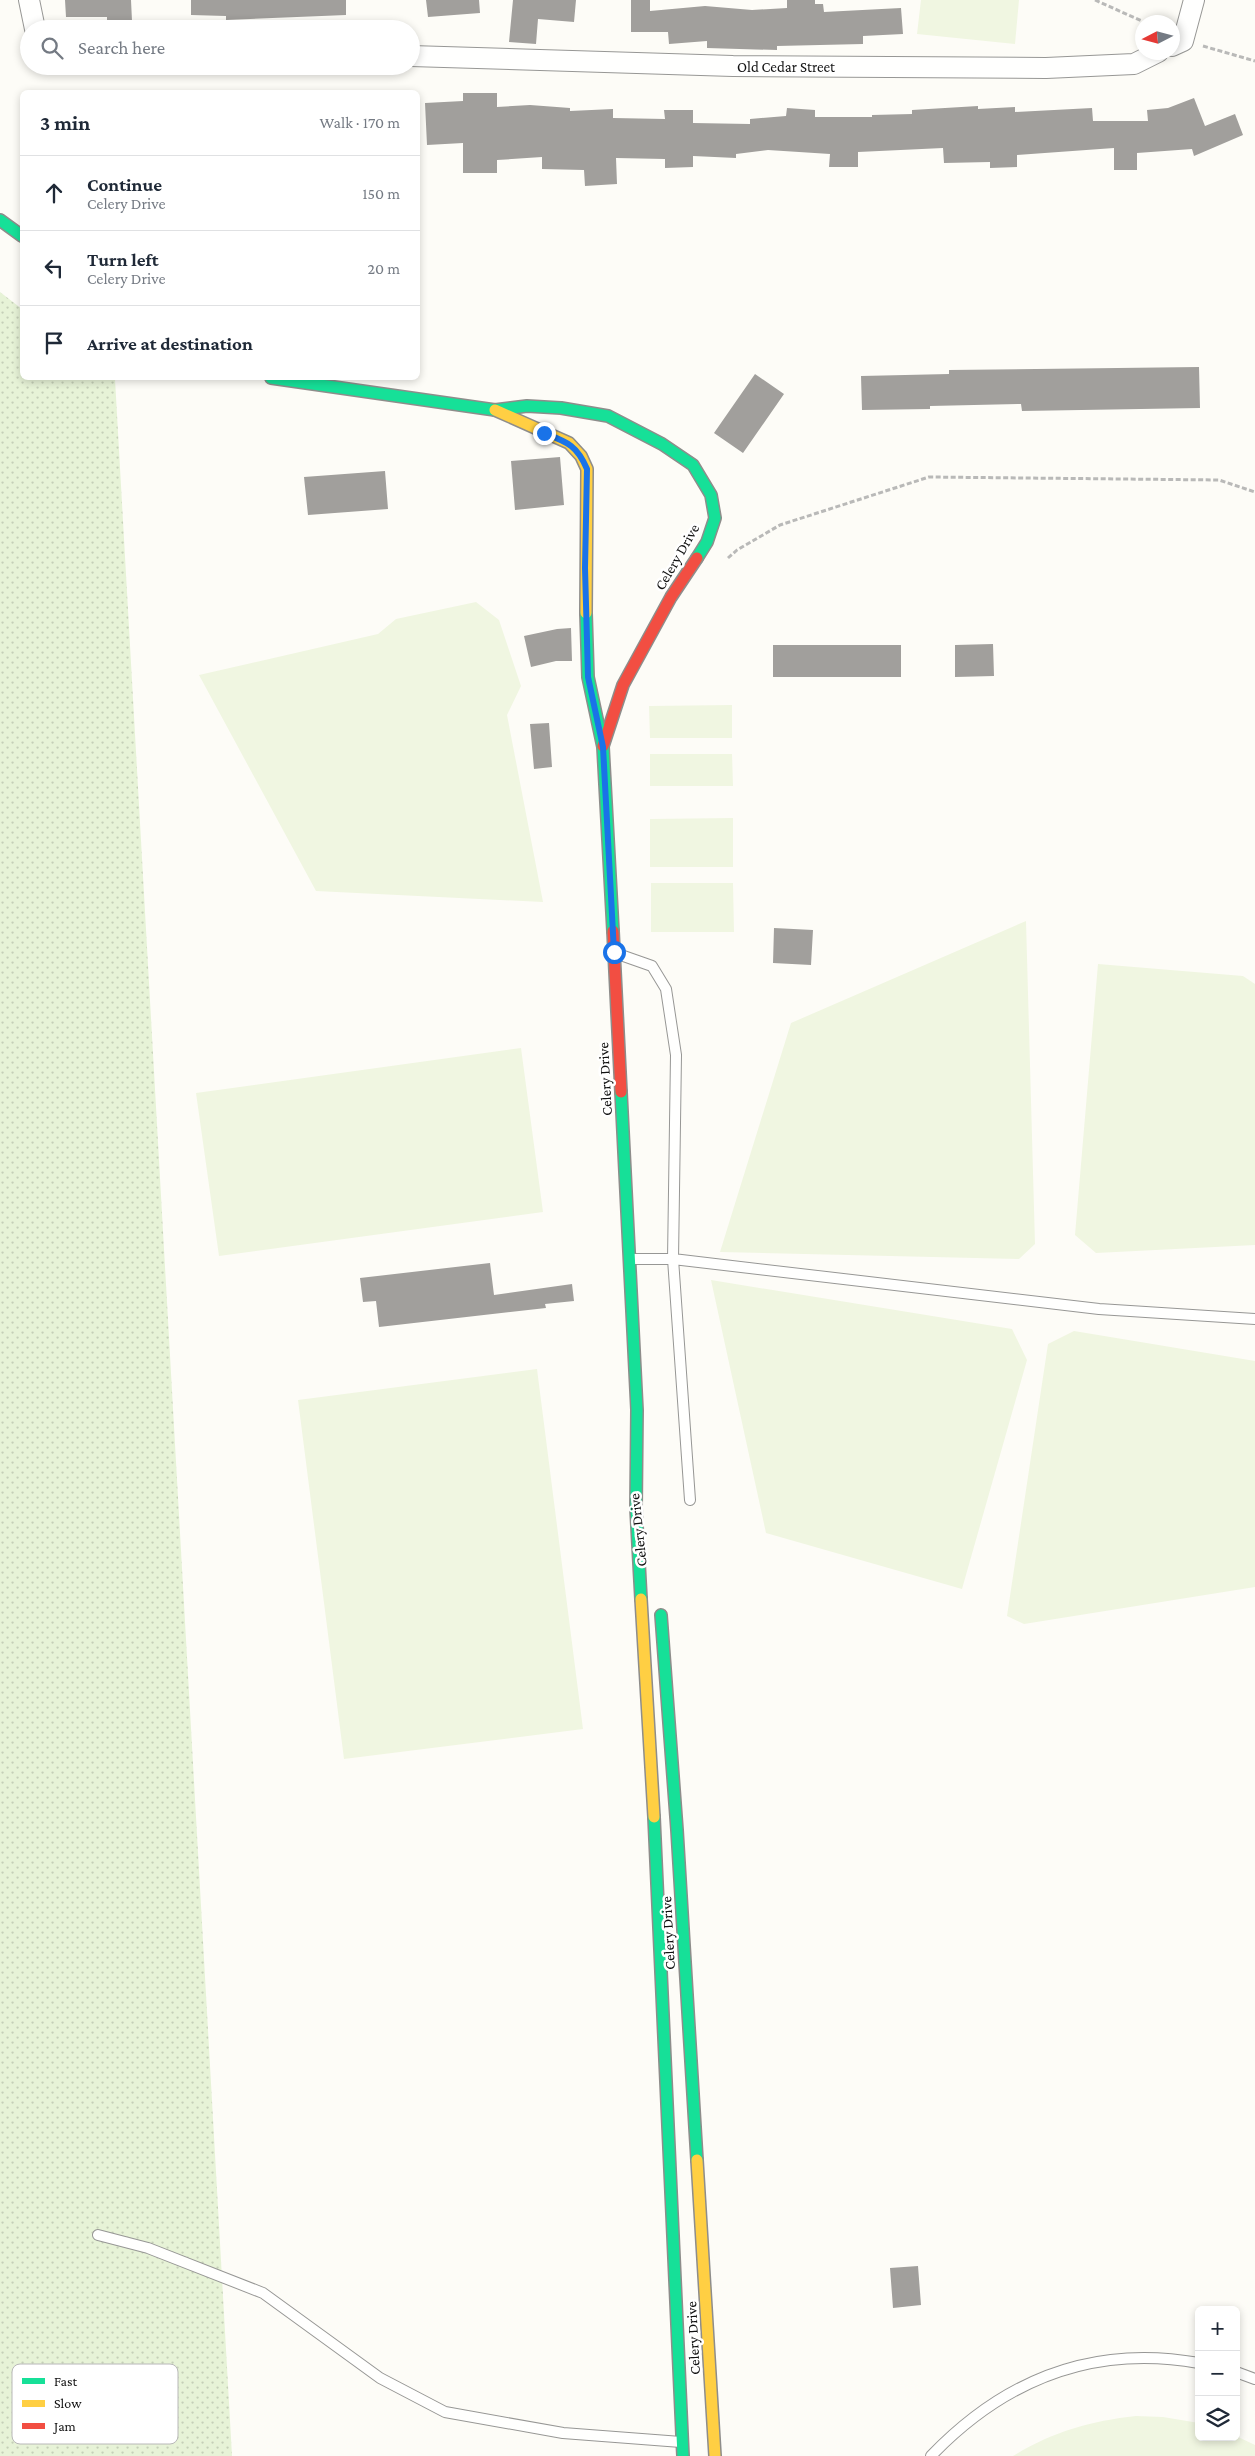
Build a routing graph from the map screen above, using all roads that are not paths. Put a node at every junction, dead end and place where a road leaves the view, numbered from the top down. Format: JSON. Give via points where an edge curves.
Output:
{"nodes":[{"id":1,"x":29,"y":0,"type":"edge"},
{"id":2,"x":1194,"y":0,"type":"edge"},
{"id":3,"x":33,"y":20,"type":"edge"},
{"id":4,"x":1180,"y":38,"type":"edge"},
{"id":5,"x":420,"y":56,"type":"edge"},
{"id":6,"x":1142,"y":60,"type":"edge"},
{"id":7,"x":0,"y":220,"type":"edge"},
{"id":8,"x":20,"y":235,"type":"edge"},
{"id":9,"x":285,"y":380,"type":"edge"},
{"id":10,"x":495,"y":410,"type":"junction"},
{"id":11,"x":603,"y":747,"type":"junction"},
{"id":12,"x":614,"y":952,"type":"junction"},
{"id":13,"x":630,"y":1259,"type":"junction"},
{"id":14,"x":673,"y":1260,"type":"junction"},
{"id":15,"x":1255,"y":1320,"type":"edge"},
{"id":16,"x":637,"y":1410,"type":"junction"},
{"id":17,"x":648,"y":1478,"type":"dead end"},
{"id":18,"x":690,"y":1500,"type":"dead end"},
{"id":19,"x":660,"y":1605,"type":"dead end"},
{"id":20,"x":98,"y":2235,"type":"dead end"},
{"id":21,"x":1195,"y":2362,"type":"edge"},
{"id":22,"x":1240,"y":2373,"type":"edge"},
{"id":23,"x":1255,"y":2379,"type":"edge"},
{"id":24,"x":682,"y":2442,"type":"junction"},
{"id":25,"x":714,"y":2451,"type":"edge"},
{"id":26,"x":682,"y":2456,"type":"edge"},
{"id":27,"x":726,"y":2456,"type":"edge"},
{"id":28,"x":932,"y":2456,"type":"edge"}],
"edges":[{"from":1,"to":3,"type":"street"},
{"from":2,"to":4,"type":"street"},
{"from":5,"to":6,"type":"street","name":"Old Cedar Street","via":[[733,66],[1046,68],[1134,64]]},
{"from":7,"to":8,"type":"street"},
{"from":9,"to":10,"type":"street","name":"Celery Drive"},
{"from":10,"to":11,"type":"street","name":"Celery Drive","via":[[569,443],[582,456],[587,469],[588,677]]},
{"from":10,"to":11,"type":"street","name":"Celery Drive","via":[[527,406],[608,416],[662,444],[693,466],[711,495],[715,518],[707,542],[671,597],[623,685]]},
{"from":11,"to":12,"type":"street","name":"Celery Drive"},
{"from":12,"to":13,"type":"street","name":"Celery Drive"},
{"from":12,"to":14,"type":"lane","via":[[652,966],[666,989],[672,1018],[676,1055]]},
{"from":13,"to":14,"type":"lane"},
{"from":13,"to":16,"type":"street","name":"Celery Drive"},
{"from":14,"to":15,"type":"lane","via":[[1099,1309]]},
{"from":14,"to":18,"type":"lane"},
{"from":16,"to":17,"type":"street","name":"Celery Drive"},
{"from":16,"to":24,"type":"street","name":"Celery Drive","via":[[636,1508],[655,1838]]},
{"from":19,"to":25,"type":"street","name":"Celery Drive","via":[[677,1830]]},
{"from":20,"to":24,"type":"lane","via":[[148,2248],[263,2293],[380,2378],[445,2412],[563,2433]]},
{"from":21,"to":28,"type":"lane","via":[[1150,2357],[1119,2359],[1059,2371],[1016,2389],[977,2414]]},
{"from":22,"to":23,"type":"lane"},
{"from":24,"to":26,"type":"street","name":"Celery Drive"},
{"from":25,"to":27,"type":"lane"}]}
